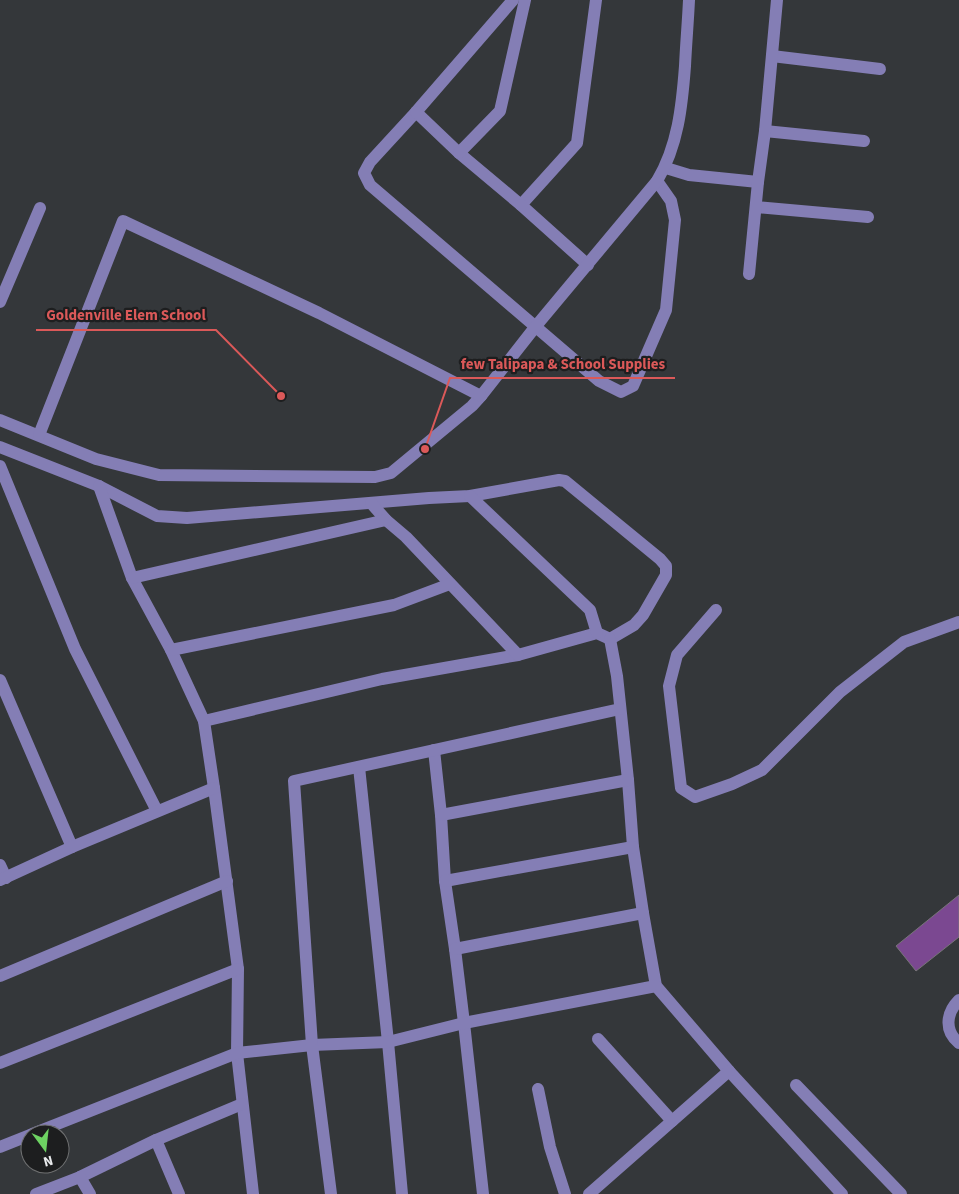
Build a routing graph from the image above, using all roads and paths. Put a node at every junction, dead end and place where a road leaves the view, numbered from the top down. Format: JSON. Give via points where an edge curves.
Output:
{"nodes":[{"id":1,"x":513,"y":0,"type":"edge"},
{"id":2,"x":525,"y":0,"type":"edge"},
{"id":3,"x":596,"y":0,"type":"edge"},
{"id":4,"x":689,"y":0,"type":"edge"},
{"id":5,"x":777,"y":0,"type":"edge"},
{"id":6,"x":772,"y":56,"type":"junction"},
{"id":7,"x":880,"y":69,"type":"dead end"},
{"id":8,"x":416,"y":112,"type":"junction"},
{"id":9,"x":765,"y":131,"type":"junction"},
{"id":10,"x":864,"y":141,"type":"dead end"},
{"id":11,"x":459,"y":153,"type":"junction"},
{"id":12,"x":666,"y":168,"type":"junction"},
{"id":13,"x":657,"y":182,"type":"junction"},
{"id":14,"x":758,"y":182,"type":"junction"},
{"id":15,"x":521,"y":205,"type":"junction"},
{"id":16,"x":756,"y":207,"type":"junction"},
{"id":17,"x":40,"y":208,"type":"dead end"},
{"id":18,"x":868,"y":217,"type":"dead end"},
{"id":19,"x":588,"y":265,"type":"junction"},
{"id":20,"x":749,"y":274,"type":"dead end"},
{"id":21,"x":0,"y":302,"type":"edge"},
{"id":22,"x":536,"y":326,"type":"junction"},
{"id":23,"x":481,"y":396,"type":"junction"},
{"id":24,"x":0,"y":420,"type":"edge"},
{"id":25,"x":39,"y":435,"type":"junction"},
{"id":26,"x":0,"y":447,"type":"edge"},
{"id":27,"x":0,"y":466,"type":"edge"},
{"id":28,"x":99,"y":486,"type":"junction"},
{"id":29,"x":470,"y":496,"type":"junction"},
{"id":30,"x":371,"y":503,"type":"junction"},
{"id":31,"x":386,"y":520,"type":"junction"},
{"id":32,"x":132,"y":578,"type":"junction"},
{"id":33,"x":450,"y":584,"type":"junction"},
{"id":34,"x":716,"y":610,"type":"dead end"},
{"id":35,"x":959,"y":622,"type":"edge"},
{"id":36,"x":597,"y":633,"type":"junction"},
{"id":37,"x":610,"y":640,"type":"junction"},
{"id":38,"x":171,"y":650,"type":"junction"},
{"id":39,"x":518,"y":655,"type":"junction"},
{"id":40,"x":0,"y":680,"type":"edge"},
{"id":41,"x":620,"y":709,"type":"junction"},
{"id":42,"x":204,"y":721,"type":"junction"},
{"id":43,"x":434,"y":750,"type":"junction"},
{"id":44,"x":359,"y":768,"type":"junction"},
{"id":45,"x":628,"y":780,"type":"junction"},
{"id":46,"x":214,"y":788,"type":"junction"},
{"id":47,"x":157,"y":811,"type":"junction"},
{"id":48,"x":441,"y":814,"type":"junction"},
{"id":49,"x":72,"y":847,"type":"junction"},
{"id":50,"x":633,"y":847,"type":"junction"},
{"id":51,"x":0,"y":865,"type":"edge"},
{"id":52,"x":3,"y":879,"type":"edge"},
{"id":53,"x":227,"y":881,"type":"junction"},
{"id":54,"x":444,"y":881,"type":"junction"},
{"id":55,"x":643,"y":913,"type":"junction"},
{"id":56,"x":455,"y":949,"type":"junction"},
{"id":57,"x":238,"y":969,"type":"junction"},
{"id":58,"x":0,"y":976,"type":"edge"},
{"id":59,"x":656,"y":986,"type":"junction"},
{"id":60,"x":959,"y":1000,"type":"edge"},
{"id":61,"x":464,"y":1023,"type":"junction"},
{"id":62,"x":598,"y":1039,"type":"dead end"},
{"id":63,"x":388,"y":1042,"type":"junction"},
{"id":64,"x":959,"y":1043,"type":"edge"},
{"id":65,"x":312,"y":1045,"type":"junction"},
{"id":66,"x":237,"y":1053,"type":"junction"},
{"id":67,"x":0,"y":1063,"type":"edge"},
{"id":68,"x":729,"y":1071,"type":"junction"},
{"id":69,"x":796,"y":1085,"type":"dead end"},
{"id":70,"x":538,"y":1089,"type":"dead end"},
{"id":71,"x":242,"y":1104,"type":"junction"},
{"id":72,"x":672,"y":1121,"type":"junction"},
{"id":73,"x":56,"y":1124,"type":"edge"},
{"id":74,"x":20,"y":1139,"type":"edge"},
{"id":75,"x":156,"y":1140,"type":"junction"},
{"id":76,"x":0,"y":1147,"type":"edge"},
{"id":77,"x":80,"y":1177,"type":"junction"},
{"id":78,"x":36,"y":1194,"type":"edge"},
{"id":79,"x":90,"y":1194,"type":"edge"},
{"id":80,"x":178,"y":1194,"type":"edge"},
{"id":81,"x":253,"y":1194,"type":"edge"},
{"id":82,"x":331,"y":1194,"type":"edge"},
{"id":83,"x":402,"y":1194,"type":"edge"},
{"id":84,"x":483,"y":1194,"type":"edge"},
{"id":85,"x":565,"y":1194,"type":"edge"},
{"id":86,"x":589,"y":1194,"type":"edge"},
{"id":87,"x":842,"y":1194,"type":"edge"},
{"id":88,"x":901,"y":1194,"type":"edge"}],
"edges":[{"from":1,"to":8,"type":"street"},
{"from":2,"to":11,"type":"street","via":[[500,111]]},
{"from":3,"to":15,"type":"street","via":[[577,143]]},
{"from":4,"to":12,"type":"street","via":[[682,102]]},
{"from":5,"to":6,"type":"street"},
{"from":6,"to":7,"type":"street"},
{"from":6,"to":9,"type":"street"},
{"from":8,"to":11,"type":"street"},
{"from":8,"to":22,"type":"street","via":[[370,162],[364,174],[370,185]]},
{"from":9,"to":10,"type":"street"},
{"from":9,"to":14,"type":"street"},
{"from":11,"to":15,"type":"street"},
{"from":12,"to":13,"type":"street"},
{"from":12,"to":14,"type":"street","via":[[689,175]]},
{"from":13,"to":19,"type":"street"},
{"from":13,"to":22,"type":"street","via":[[671,201],[675,220],[666,310],[633,386],[621,392],[600,381]]},
{"from":14,"to":16,"type":"street"},
{"from":15,"to":19,"type":"street"},
{"from":16,"to":18,"type":"street"},
{"from":16,"to":20,"type":"street"},
{"from":17,"to":21,"type":"street"},
{"from":19,"to":22,"type":"street"},
{"from":22,"to":23,"type":"street"},
{"from":23,"to":25,"type":"street","via":[[391,473],[375,477],[159,475],[96,459]]},
{"from":23,"to":25,"type":"street","via":[[320,313],[123,221]]},
{"from":24,"to":25,"type":"street"},
{"from":26,"to":28,"type":"street"},
{"from":27,"to":47,"type":"street","via":[[75,649]]},
{"from":28,"to":30,"type":"street","via":[[157,516],[187,518]]},
{"from":28,"to":32,"type":"street"},
{"from":29,"to":30,"type":"street"},
{"from":29,"to":36,"type":"street","via":[[590,610]]},
{"from":29,"to":37,"type":"street","via":[[565,481],[660,559],[666,566],[666,575],[643,615],[634,625]]},
{"from":30,"to":31,"type":"street"},
{"from":31,"to":32,"type":"street"},
{"from":31,"to":33,"type":"street"},
{"from":32,"to":38,"type":"street"},
{"from":33,"to":38,"type":"street","via":[[394,605]]},
{"from":33,"to":39,"type":"street"},
{"from":34,"to":35,"type":"street","via":[[677,655],[670,686],[681,788],[695,797],[762,770],[840,692],[904,642]]},
{"from":36,"to":37,"type":"street"},
{"from":36,"to":39,"type":"street"},
{"from":37,"to":41,"type":"street"},
{"from":38,"to":42,"type":"street"},
{"from":39,"to":42,"type":"street","via":[[382,679]]},
{"from":40,"to":49,"type":"street"},
{"from":41,"to":43,"type":"street"},
{"from":41,"to":45,"type":"street"},
{"from":42,"to":46,"type":"street"},
{"from":43,"to":44,"type":"street"},
{"from":43,"to":48,"type":"street"},
{"from":44,"to":63,"type":"street"},
{"from":44,"to":65,"type":"street","via":[[294,781]]},
{"from":45,"to":48,"type":"street"},
{"from":45,"to":50,"type":"street"},
{"from":46,"to":47,"type":"street"},
{"from":46,"to":53,"type":"street"},
{"from":47,"to":49,"type":"street"},
{"from":48,"to":54,"type":"street"},
{"from":49,"to":52,"type":"street"},
{"from":50,"to":54,"type":"street"},
{"from":50,"to":55,"type":"street"},
{"from":51,"to":52,"type":"street"},
{"from":53,"to":57,"type":"street"},
{"from":53,"to":58,"type":"street"},
{"from":54,"to":56,"type":"street"},
{"from":55,"to":56,"type":"street"},
{"from":55,"to":59,"type":"street"},
{"from":56,"to":61,"type":"street"},
{"from":57,"to":66,"type":"street"},
{"from":57,"to":67,"type":"street"},
{"from":59,"to":61,"type":"street"},
{"from":59,"to":68,"type":"street"},
{"from":60,"to":64,"type":"street","via":[[949,1013],[948,1023],[950,1032]]},
{"from":61,"to":63,"type":"street"},
{"from":61,"to":84,"type":"street"},
{"from":62,"to":72,"type":"street"},
{"from":63,"to":65,"type":"street"},
{"from":63,"to":83,"type":"street"},
{"from":65,"to":66,"type":"street"},
{"from":65,"to":82,"type":"street"},
{"from":66,"to":71,"type":"street"},
{"from":66,"to":73,"type":"street"},
{"from":68,"to":72,"type":"street"},
{"from":68,"to":87,"type":"street"},
{"from":69,"to":88,"type":"street"},
{"from":70,"to":85,"type":"street","via":[[550,1147]]},
{"from":71,"to":75,"type":"street"},
{"from":71,"to":81,"type":"street"},
{"from":72,"to":86,"type":"street"},
{"from":74,"to":76,"type":"street"},
{"from":75,"to":77,"type":"street"},
{"from":75,"to":80,"type":"street"},
{"from":77,"to":78,"type":"street"},
{"from":77,"to":79,"type":"street"}]}
